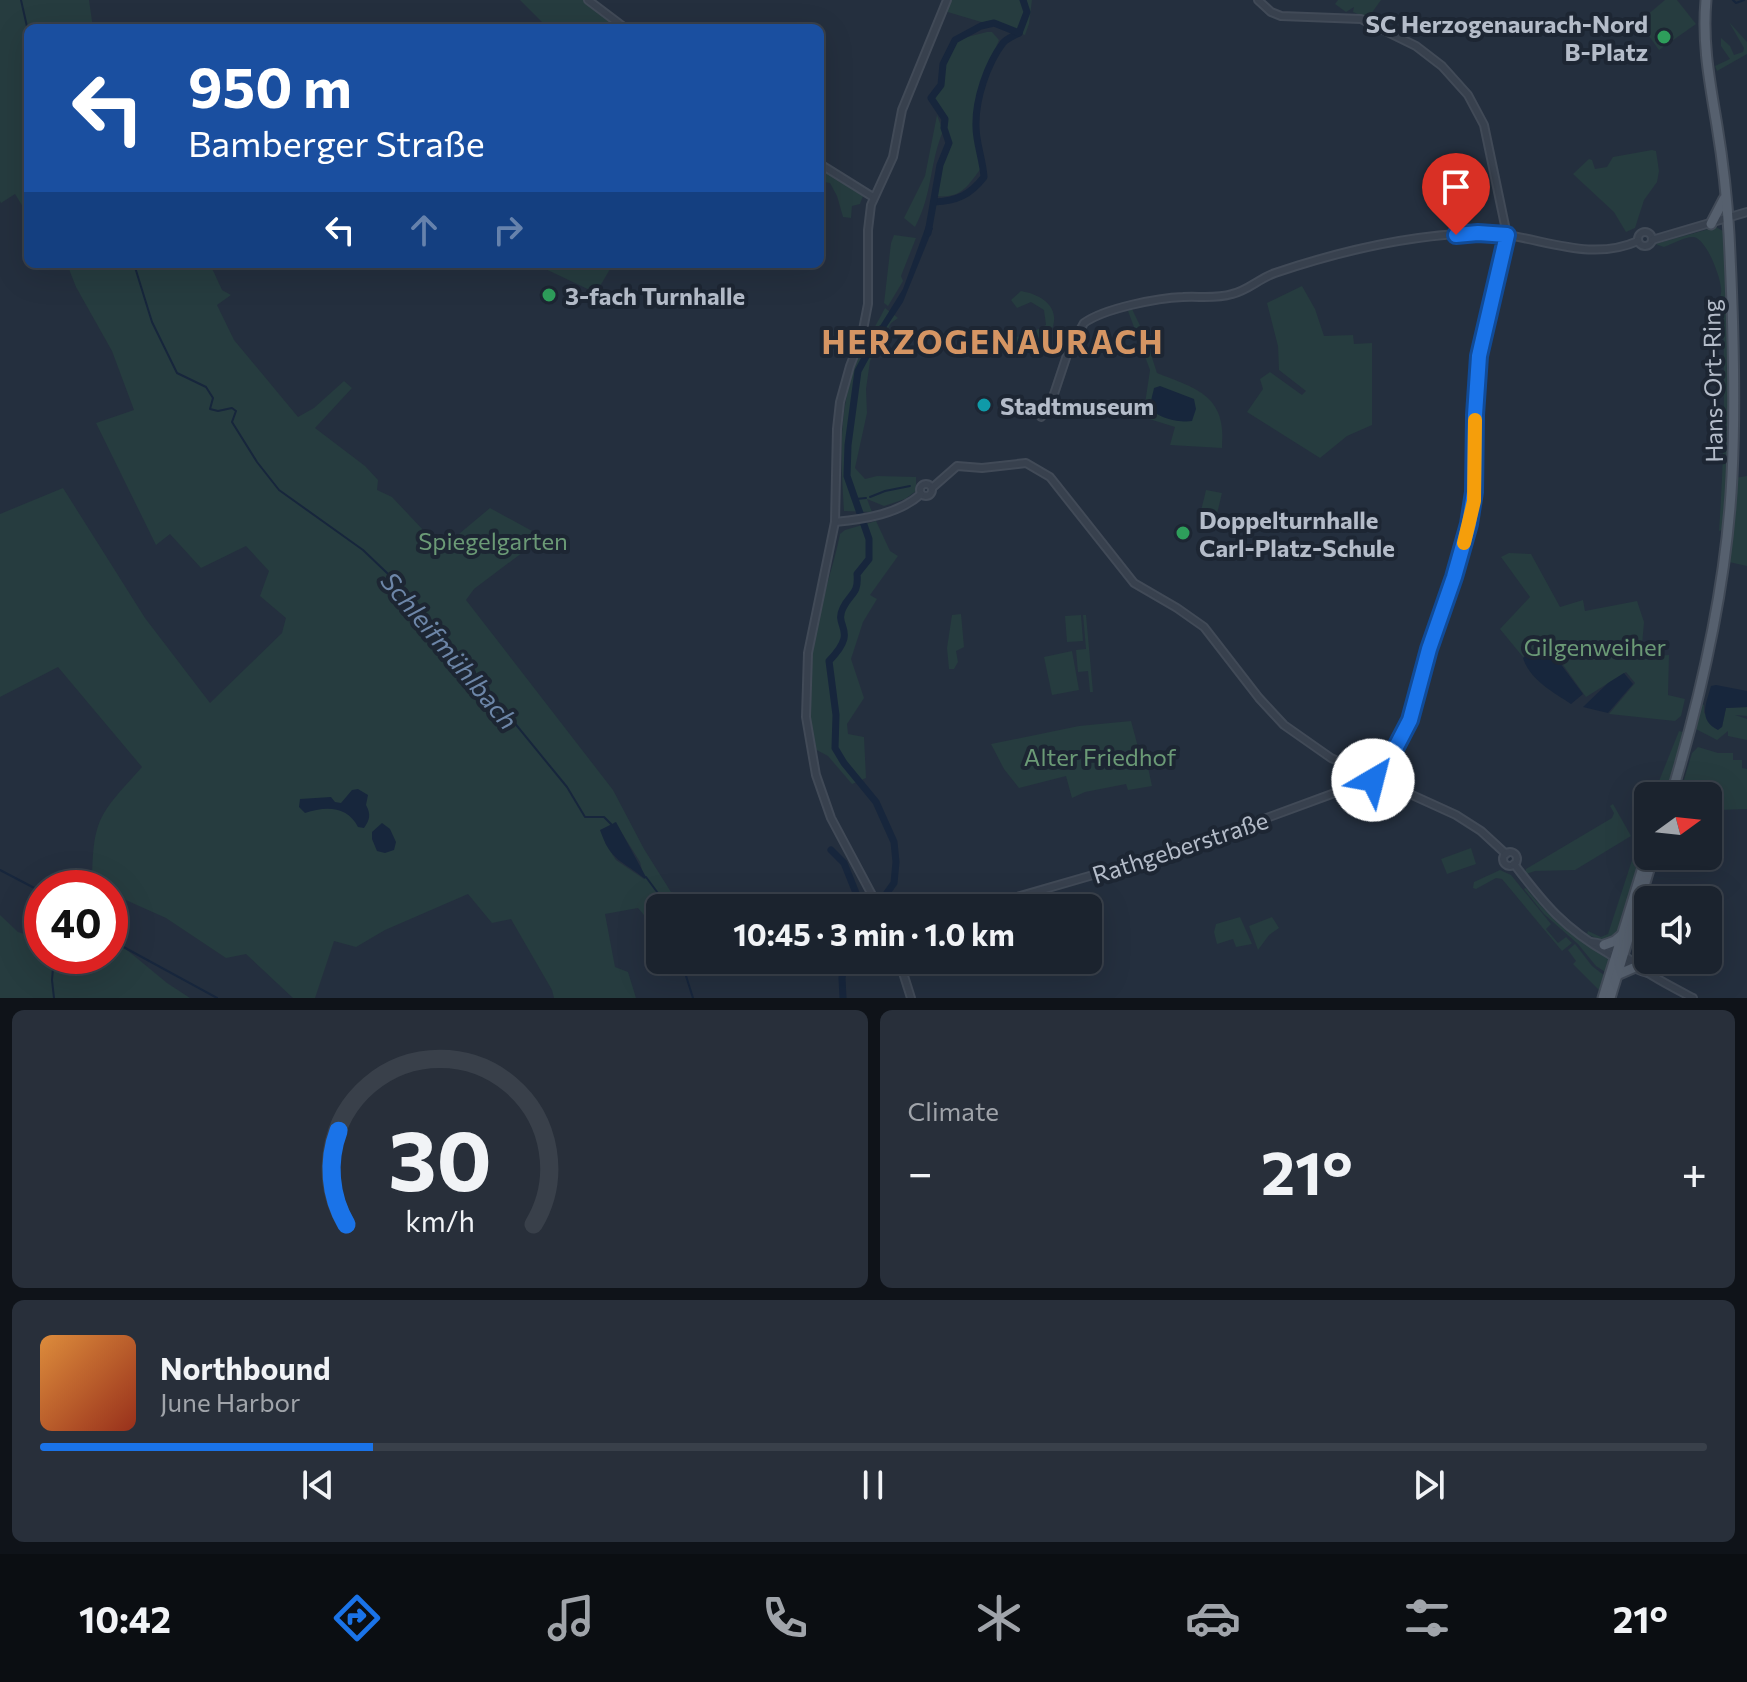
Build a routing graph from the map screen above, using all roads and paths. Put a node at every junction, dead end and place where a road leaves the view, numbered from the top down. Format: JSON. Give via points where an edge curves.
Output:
{"nodes":[{"id":1,"x":588,"y":0,"type":"edge"},
{"id":2,"x":947,"y":0,"type":"edge"},
{"id":3,"x":1258,"y":0,"type":"edge"},
{"id":4,"x":1706,"y":0,"type":"edge"},
{"id":5,"x":620,"y":24,"type":"edge"},
{"id":6,"x":824,"y":166,"type":"edge"},
{"id":7,"x":1725,"y":196,"type":"junction"},
{"id":8,"x":873,"y":197,"type":"junction"},
{"id":9,"x":1747,"y":212,"type":"edge"},
{"id":10,"x":1733,"y":217,"type":"junction"},
{"id":11,"x":1711,"y":224,"type":"junction"},
{"id":12,"x":1507,"y":235,"type":"junction"},
{"id":13,"x":1041,"y":417,"type":"dead end"},
{"id":14,"x":835,"y":522,"type":"junction"},
{"id":15,"x":1682,"y":758,"type":"junction"},
{"id":16,"x":1378,"y":777,"type":"junction"},
{"id":17,"x":1671,"y":782,"type":"edge"},
{"id":18,"x":1675,"y":782,"type":"edge"},
{"id":19,"x":1642,"y":870,"type":"edge"},
{"id":20,"x":1648,"y":870,"type":"edge"},
{"id":21,"x":871,"y":894,"type":"edge"},
{"id":22,"x":1024,"y":894,"type":"edge"},
{"id":23,"x":1622,"y":935,"type":"junction"},
{"id":24,"x":1591,"y":942,"type":"junction"},
{"id":25,"x":1604,"y":945,"type":"junction"},
{"id":26,"x":1619,"y":956,"type":"junction"},
{"id":27,"x":1634,"y":965,"type":"edge"},
{"id":28,"x":1634,"y":967,"type":"edge"},
{"id":29,"x":1634,"y":970,"type":"edge"},
{"id":30,"x":904,"y":974,"type":"edge"},
{"id":31,"x":1650,"y":974,"type":"edge"},
{"id":32,"x":1612,"y":978,"type":"junction"},
{"id":33,"x":911,"y":998,"type":"edge"},
{"id":34,"x":1603,"y":998,"type":"edge"},
{"id":35,"x":1610,"y":998,"type":"edge"},
{"id":36,"x":1693,"y":998,"type":"edge"}],
"edges":[{"from":1,"to":5,"type":"street"},
{"from":2,"to":8,"type":"street","via":[[902,110],[888,169]]},
{"from":3,"to":12,"type":"street","via":[[1281,16],[1361,19],[1416,46],[1442,66],[1468,95],[1484,125]]},
{"from":4,"to":7,"type":"main road","name":"Hans-Ort-Ring","via":[[1705,52]]},
{"from":6,"to":8,"type":"street"},
{"from":7,"to":10,"type":"main road","name":"Hans-Ort-Ring"},
{"from":7,"to":11,"type":"main road"},
{"from":8,"to":14,"type":"street","via":[[868,304],[838,414]]},
{"from":9,"to":10,"type":"street"},
{"from":10,"to":11,"type":"street"},
{"from":10,"to":15,"type":"main road","name":"Hans-Ort-Ring","via":[[1732,476],[1717,602]]},
{"from":11,"to":12,"type":"street","via":[[1652,240],[1646,232],[1638,241],[1610,248],[1573,248]]},
{"from":12,"to":13,"type":"street","via":[[1378,243],[1274,274],[1234,294],[1150,301],[1084,323]]},
{"from":12,"to":16,"type":"street","via":[[1479,356],[1469,524],[1410,720]]},
{"from":14,"to":16,"type":"street","via":[[876,515],[921,494],[929,496],[954,467],[1026,463],[1046,473],[1133,581],[1204,627],[1284,725],[1331,758]]},
{"from":14,"to":21,"type":"street","via":[[808,650],[810,747],[829,813]]},
{"from":15,"to":17,"type":"main road","name":"Hans-Ort-Ring"},
{"from":15,"to":18,"type":"main road","name":"Hans-Ort-Ring"},
{"from":16,"to":22,"type":"street","name":"Rathgeberstraße","via":[[1245,826]]},
{"from":16,"to":24,"type":"street","via":[[1469,822],[1506,854],[1515,855],[1514,864],[1558,919]]},
{"from":19,"to":23,"type":"main road"},
{"from":20,"to":26,"type":"main road"},
{"from":23,"to":25,"type":"main road"},
{"from":23,"to":26,"type":"main road"},
{"from":24,"to":25,"type":"street"},
{"from":24,"to":26,"type":"street"},
{"from":25,"to":26,"type":"street"},
{"from":26,"to":27,"type":"street"},
{"from":26,"to":28,"type":"street"},
{"from":26,"to":32,"type":"main road"},
{"from":29,"to":32,"type":"main road"},
{"from":30,"to":33,"type":"street"},
{"from":31,"to":36,"type":"street"},
{"from":32,"to":34,"type":"main road"},
{"from":32,"to":35,"type":"main road"}]}
